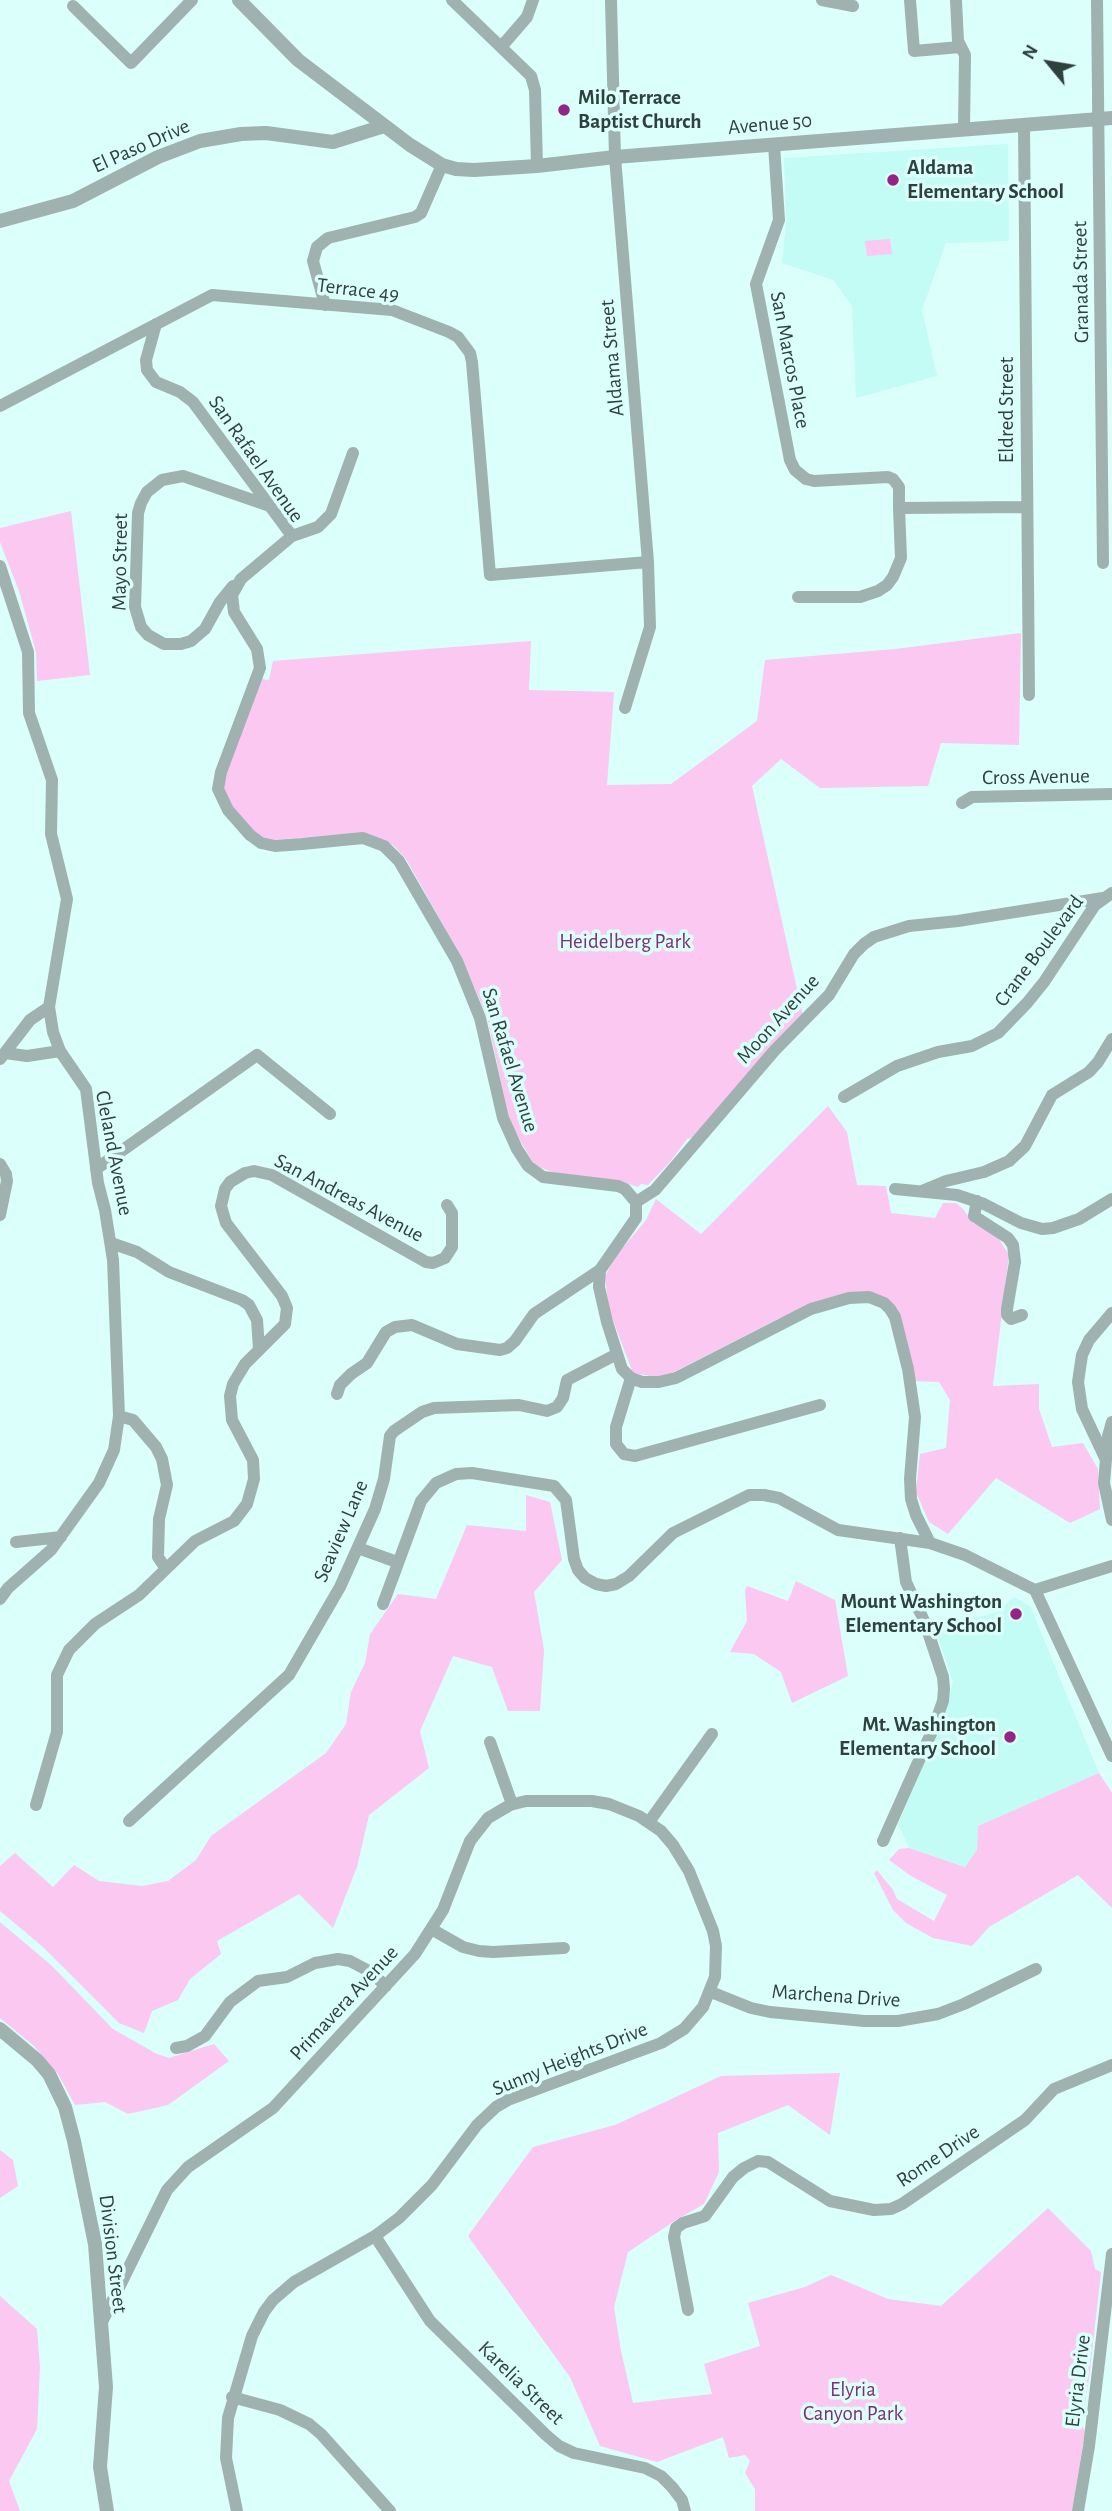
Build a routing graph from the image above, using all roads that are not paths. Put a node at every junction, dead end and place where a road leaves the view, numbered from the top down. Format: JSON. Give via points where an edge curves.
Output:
{"nodes":[{"id":1,"x":192,"y":0,"type":"edge"},
{"id":2,"x":239,"y":0,"type":"edge"},
{"id":3,"x":452,"y":0,"type":"edge"},
{"id":4,"x":533,"y":0,"type":"edge"},
{"id":5,"x":611,"y":0,"type":"edge"},
{"id":6,"x":822,"y":0,"type":"edge"},
{"id":7,"x":910,"y":0,"type":"edge"},
{"id":8,"x":956,"y":0,"type":"edge"},
{"id":9,"x":1097,"y":0,"type":"edge"},
{"id":10,"x":73,"y":6,"type":"dead end"},
{"id":11,"x":853,"y":6,"type":"dead end"},
{"id":12,"x":502,"y":47,"type":"junction"},
{"id":13,"x":960,"y":47,"type":"junction"},
{"id":14,"x":1105,"y":118,"type":"edge"},
{"id":15,"x":1024,"y":124,"type":"junction"},
{"id":16,"x":384,"y":126,"type":"junction"},
{"id":17,"x":964,"y":130,"type":"junction"},
{"id":18,"x":774,"y":145,"type":"junction"},
{"id":19,"x":615,"y":157,"type":"junction"},
{"id":20,"x":442,"y":165,"type":"junction"},
{"id":21,"x":537,"y":166,"type":"junction"},
{"id":22,"x":0,"y":221,"type":"edge"},
{"id":23,"x":325,"y":305,"type":"junction"},
{"id":24,"x":156,"y":324,"type":"junction"},
{"id":25,"x":1107,"y":380,"type":"edge"},
{"id":26,"x":0,"y":406,"type":"edge"},
{"id":27,"x":353,"y":453,"type":"dead end"},
{"id":28,"x":268,"y":505,"type":"junction"},
{"id":29,"x":1027,"y":506,"type":"junction"},
{"id":30,"x":899,"y":508,"type":"junction"},
{"id":31,"x":292,"y":536,"type":"junction"},
{"id":32,"x":648,"y":562,"type":"junction"},
{"id":33,"x":1103,"y":563,"type":"dead end"},
{"id":34,"x":0,"y":566,"type":"edge"},
{"id":35,"x":241,"y":579,"type":"junction"},
{"id":36,"x":798,"y":597,"type":"dead end"},
{"id":37,"x":1029,"y":695,"type":"dead end"},
{"id":38,"x":625,"y":708,"type":"dead end"},
{"id":39,"x":1112,"y":794,"type":"edge"},
{"id":40,"x":962,"y":803,"type":"dead end"},
{"id":41,"x":1107,"y":896,"type":"edge"},
{"id":42,"x":49,"y":1007,"type":"junction"},
{"id":43,"x":1112,"y":1039,"type":"edge"},
{"id":44,"x":60,"y":1051,"type":"junction"},
{"id":45,"x":3,"y":1056,"type":"edge"},
{"id":46,"x":844,"y":1097,"type":"dead end"},
{"id":47,"x":330,"y":1114,"type":"dead end"},
{"id":48,"x":0,"y":1164,"type":"edge"},
{"id":49,"x":96,"y":1169,"type":"junction"},
{"id":50,"x":895,"y":1189,"type":"dead end"},
{"id":51,"x":922,"y":1191,"type":"junction"},
{"id":52,"x":1112,"y":1199,"type":"edge"},
{"id":53,"x":977,"y":1201,"type":"junction"},
{"id":54,"x":636,"y":1202,"type":"junction"},
{"id":55,"x":447,"y":1205,"type":"dead end"},
{"id":56,"x":0,"y":1214,"type":"edge"},
{"id":57,"x":111,"y":1242,"type":"junction"},
{"id":58,"x":600,"y":1270,"type":"junction"},
{"id":59,"x":1112,"y":1313,"type":"edge"},
{"id":60,"x":1022,"y":1315,"type":"dead end"},
{"id":61,"x":259,"y":1349,"type":"junction"},
{"id":62,"x":617,"y":1354,"type":"junction"},
{"id":63,"x":631,"y":1378,"type":"junction"},
{"id":64,"x":337,"y":1394,"type":"dead end"},
{"id":65,"x":820,"y":1405,"type":"dead end"},
{"id":66,"x":119,"y":1416,"type":"junction"},
{"id":67,"x":1112,"y":1422,"type":"edge"},
{"id":68,"x":1106,"y":1460,"type":"junction"},
{"id":69,"x":1112,"y":1520,"type":"edge"},
{"id":70,"x":61,"y":1537,"type":"junction"},
{"id":71,"x":900,"y":1538,"type":"junction"},
{"id":72,"x":16,"y":1542,"type":"dead end"},
{"id":73,"x":930,"y":1543,"type":"junction"},
{"id":74,"x":358,"y":1548,"type":"junction"},
{"id":75,"x":397,"y":1562,"type":"junction"},
{"id":76,"x":1112,"y":1566,"type":"edge"},
{"id":77,"x":166,"y":1569,"type":"junction"},
{"id":78,"x":1035,"y":1590,"type":"junction"},
{"id":79,"x":0,"y":1599,"type":"edge"},
{"id":80,"x":383,"y":1604,"type":"dead end"},
{"id":81,"x":712,"y":1734,"type":"dead end"},
{"id":82,"x":490,"y":1742,"type":"dead end"},
{"id":83,"x":1112,"y":1756,"type":"edge"},
{"id":84,"x":512,"y":1804,"type":"junction"},
{"id":85,"x":36,"y":1805,"type":"dead end"},
{"id":86,"x":129,"y":1821,"type":"dead end"},
{"id":87,"x":649,"y":1822,"type":"junction"},
{"id":88,"x":883,"y":1841,"type":"dead end"},
{"id":89,"x":433,"y":1930,"type":"junction"},
{"id":90,"x":564,"y":1948,"type":"dead end"},
{"id":91,"x":1036,"y":1969,"type":"dead end"},
{"id":92,"x":386,"y":1986,"type":"junction"},
{"id":93,"x":710,"y":1992,"type":"junction"},
{"id":94,"x":0,"y":2029,"type":"edge"},
{"id":95,"x":176,"y":2048,"type":"dead end"},
{"id":96,"x":1112,"y":2065,"type":"edge"},
{"id":97,"x":375,"y":2236,"type":"junction"},
{"id":98,"x":1112,"y":2254,"type":"edge"},
{"id":99,"x":688,"y":2310,"type":"dead end"},
{"id":100,"x":101,"y":2324,"type":"junction"},
{"id":101,"x":232,"y":2397,"type":"junction"},
{"id":102,"x":683,"y":2506,"type":"edge"},
{"id":103,"x":107,"y":2511,"type":"edge"},
{"id":104,"x":237,"y":2511,"type":"edge"},
{"id":105,"x":390,"y":2511,"type":"edge"},
{"id":106,"x":1078,"y":2511,"type":"edge"}],
"edges":[{"from":1,"to":10,"type":"street","via":[[131,63]]},
{"from":2,"to":16,"type":"street","name":"Avenue 50","via":[[298,60]]},
{"from":3,"to":12,"type":"street"},
{"from":4,"to":12,"type":"street","via":[[527,17]]},
{"from":5,"to":19,"type":"street","name":"Aldama Street"},
{"from":6,"to":11,"type":"street"},
{"from":7,"to":13,"type":"street","via":[[914,51]]},
{"from":8,"to":13,"type":"street"},
{"from":9,"to":14,"type":"street","name":"Granada Street"},
{"from":12,"to":21,"type":"street","via":[[531,76]]},
{"from":13,"to":17,"type":"street","via":[[965,55]]},
{"from":14,"to":15,"type":"street","name":"Avenue 50"},
{"from":14,"to":25,"type":"street","name":"Granada Street"},
{"from":15,"to":17,"type":"street","name":"Avenue 50"},
{"from":15,"to":29,"type":"street","name":"Eldred Street"},
{"from":16,"to":20,"type":"street","name":"Avenue 50"},
{"from":16,"to":22,"type":"street","name":"El Paso Drive","via":[[333,142],[266,133],[201,141],[158,156],[73,201]]},
{"from":17,"to":18,"type":"street","name":"Avenue 50"},
{"from":18,"to":19,"type":"street","name":"Avenue 50"},
{"from":18,"to":30,"type":"street","name":"San Marcos Place","via":[[779,219],[755,284],[790,460],[799,475],[814,481],[893,479],[899,487]]},
{"from":19,"to":21,"type":"street","name":"Avenue 50"},
{"from":19,"to":32,"type":"street","name":"Aldama Street"},
{"from":20,"to":21,"type":"street","name":"Avenue 50","via":[[474,170]]},
{"from":20,"to":23,"type":"street","via":[[421,214],[328,238],[317,247],[313,261]]},
{"from":23,"to":24,"type":"street","name":"Terrace 49","via":[[212,295]]},
{"from":23,"to":32,"type":"street","name":"Terrace 49","via":[[392,310],[449,332],[464,344],[472,362],[490,575]]},
{"from":24,"to":26,"type":"street","name":"Terrace 49"},
{"from":24,"to":28,"type":"street","name":"San Rafael Avenue","via":[[147,370],[156,382],[193,402]]},
{"from":25,"to":33,"type":"street","name":"Granada Street"},
{"from":27,"to":31,"type":"street","via":[[331,514],[318,527]]},
{"from":28,"to":31,"type":"street","name":"San Rafael Avenue"},
{"from":28,"to":35,"type":"street","name":"Mayo Street","via":[[183,476],[162,480],[141,503],[135,607],[148,635],[173,645],[191,641]]},
{"from":29,"to":30,"type":"street"},
{"from":29,"to":37,"type":"street","name":"Eldred Street"},
{"from":30,"to":36,"type":"street","via":[[901,558],[887,585],[860,597]]},
{"from":31,"to":35,"type":"street","name":"San Rafael Avenue"},
{"from":32,"to":38,"type":"street","name":"Aldama Street","via":[[650,627]]},
{"from":34,"to":42,"type":"street","name":"Cleland Avenue","via":[[28,652],[29,713],[52,780],[51,834],[66,888]]},
{"from":35,"to":54,"type":"street","name":"San Rafael Avenue","via":[[231,603],[257,649],[260,668],[221,772],[218,789],[228,810],[261,844],[363,838],[393,854],[457,961],[480,1018],[503,1118],[528,1166],[543,1177],[618,1186]]},
{"from":39,"to":40,"type":"street","name":"Cross Avenue","via":[[972,797]]},
{"from":41,"to":46,"type":"street","name":"Crane Boulevard","via":[[1092,909],[1044,982],[998,1033],[972,1046],[906,1062]]},
{"from":41,"to":54,"type":"street","name":"Moon Avenue","via":[[909,926],[874,937],[854,954],[829,995],[775,1050],[655,1191]]},
{"from":42,"to":44,"type":"street","name":"Cleland Avenue"},
{"from":42,"to":45,"type":"street","via":[[30,1020]]},
{"from":43,"to":51,"type":"street","via":[[1088,1072],[1052,1095],[1032,1136],[1017,1154],[997,1168]]},
{"from":44,"to":45,"type":"street"},
{"from":44,"to":49,"type":"street","name":"Cleland Avenue","via":[[86,1090]]},
{"from":47,"to":49,"type":"street","via":[[257,1055]]},
{"from":48,"to":56,"type":"street","via":[[7,1181]]},
{"from":49,"to":57,"type":"street","name":"Cleland Avenue"},
{"from":50,"to":51,"type":"street"},
{"from":51,"to":53,"type":"street"},
{"from":52,"to":53,"type":"street","via":[[1079,1219],[1042,1229]]},
{"from":53,"to":60,"type":"street","via":[[974,1216],[1013,1245],[1007,1315],[1011,1319]]},
{"from":54,"to":58,"type":"street","via":[[636,1218]]},
{"from":55,"to":61,"type":"street","name":"San Andreas Avenue","via":[[452,1213],[452,1247],[445,1258],[433,1263],[272,1175],[254,1171],[237,1177],[225,1189],[222,1215],[287,1308],[281,1330]]},
{"from":57,"to":61,"type":"street","via":[[249,1305],[257,1320]]},
{"from":57,"to":66,"type":"street","name":"Cleland Avenue"},
{"from":58,"to":62,"type":"street","via":[[599,1287]]},
{"from":58,"to":64,"type":"street","via":[[534,1314],[514,1341],[500,1350],[457,1344],[412,1325],[395,1327],[386,1332],[368,1363],[340,1385]]},
{"from":59,"to":68,"type":"street","via":[[1089,1340],[1078,1382],[1082,1409]]},
{"from":61,"to":77,"type":"street","name":"San Andreas Avenue","via":[[238,1374],[230,1396],[232,1420],[253,1460],[254,1479],[247,1504],[234,1521],[195,1541]]},
{"from":62,"to":63,"type":"street","via":[[622,1370]]},
{"from":62,"to":74,"type":"street","name":"Seaview Lane","via":[[567,1380],[563,1398],[547,1411],[519,1405],[434,1408],[394,1431],[378,1499]]},
{"from":63,"to":65,"type":"street","via":[[616,1427],[616,1444],[624,1454],[635,1456]]},
{"from":63,"to":73,"type":"street","via":[[659,1382],[676,1378],[811,1309],[849,1298],[869,1297],[884,1303],[895,1317],[908,1369],[915,1417],[911,1499]]},
{"from":66,"to":70,"type":"street","name":"Cleland Avenue","via":[[108,1467]]},
{"from":66,"to":77,"type":"street","via":[[133,1420],[162,1459],[167,1485],[159,1519],[158,1557]]},
{"from":67,"to":68,"type":"street"},
{"from":68,"to":69,"type":"street","via":[[1104,1483]]},
{"from":70,"to":72,"type":"street"},
{"from":70,"to":79,"type":"street","name":"Cleland Avenue"},
{"from":71,"to":73,"type":"street"},
{"from":71,"to":75,"type":"street","via":[[838,1530],[779,1498],[749,1495],[673,1533],[629,1576],[606,1586],[578,1570],[566,1500],[555,1486],[472,1473],[456,1474],[427,1492]]},
{"from":71,"to":88,"type":"street","via":[[906,1581],[925,1623],[944,1689],[933,1729]]},
{"from":73,"to":78,"type":"street"},
{"from":74,"to":75,"type":"street"},
{"from":74,"to":86,"type":"street","name":"Seaview Lane","via":[[289,1675]]},
{"from":75,"to":80,"type":"street"},
{"from":76,"to":78,"type":"street"},
{"from":77,"to":85,"type":"street","name":"San Andreas Avenue","via":[[131,1602],[87,1631],[61,1663],[56,1687],[57,1732]]},
{"from":78,"to":83,"type":"street"},
{"from":81,"to":87,"type":"street"},
{"from":82,"to":84,"type":"street"},
{"from":84,"to":87,"type":"street","name":"Primavera Avenue","via":[[592,1801],[624,1809]]},
{"from":84,"to":89,"type":"street","name":"Primavera Avenue","via":[[478,1829],[470,1841]]},
{"from":87,"to":93,"type":"street","name":"Sunny Heights Drive","via":[[683,1858],[713,1931],[717,1961]]},
{"from":89,"to":90,"type":"street","via":[[479,1951]]},
{"from":89,"to":92,"type":"street","name":"Primavera Avenue"},
{"from":91,"to":93,"type":"street","name":"Marchena Drive","via":[[938,2014],[898,2021],[770,2012]]},
{"from":92,"to":95,"type":"street","via":[[350,1961],[315,1963],[287,1977],[258,1981],[230,2002],[205,2036]]},
{"from":92,"to":100,"type":"street","name":"Primavera Avenue","via":[[273,2108],[178,2177],[158,2206]]},
{"from":93,"to":97,"type":"street","name":"Sunny Heights Drive","via":[[694,2019],[674,2037],[496,2107],[416,2203]]},
{"from":94,"to":100,"type":"street","name":"Division Street","via":[[49,2074],[65,2107],[95,2244]]},
{"from":96,"to":99,"type":"street","name":"Rome Drive","via":[[1055,2089],[1025,2120],[891,2209],[830,2201],[768,2162],[744,2168],[705,2216],[676,2228]]},
{"from":97,"to":101,"type":"street","name":"Sunny Heights Drive","via":[[294,2282],[273,2300],[257,2325]]},
{"from":97,"to":102,"type":"street","name":"Karelia Street","via":[[430,2321],[546,2435],[574,2453],[645,2468],[661,2476]]},
{"from":98,"to":106,"type":"street","name":"Elyria Drive"},
{"from":100,"to":103,"type":"street","name":"Division Street","via":[[106,2387],[100,2467]]},
{"from":101,"to":104,"type":"street","name":"Sunny Heights Drive","via":[[226,2458]]},
{"from":101,"to":105,"type":"street","via":[[280,2410],[309,2424]]}]}
